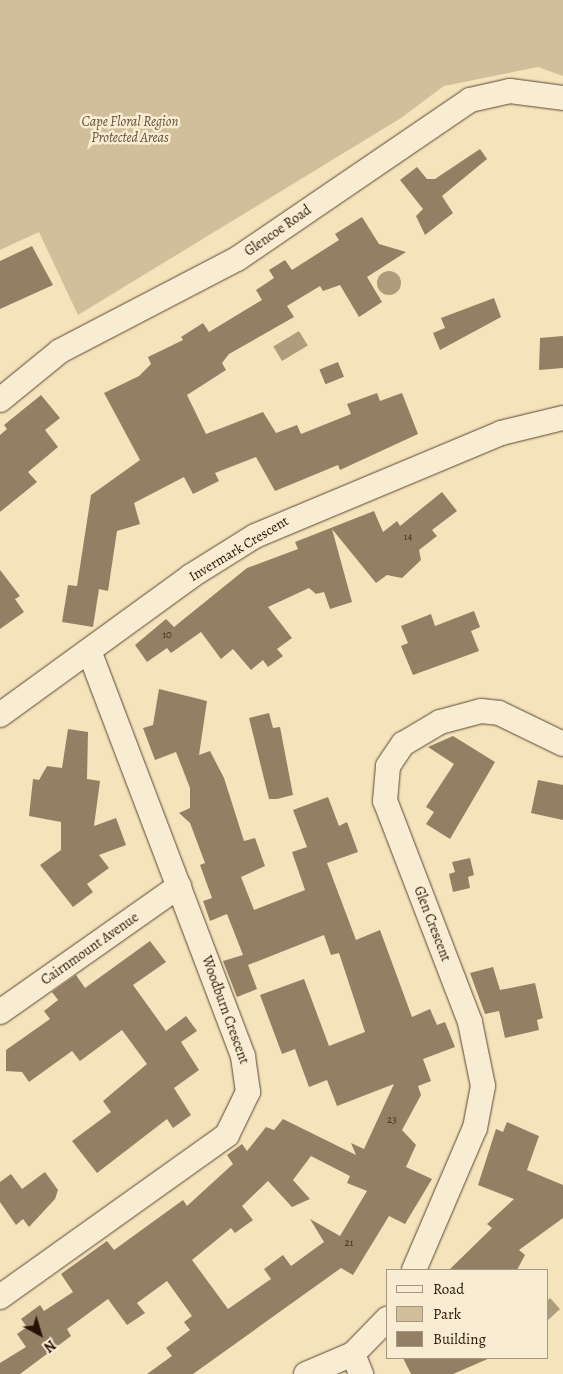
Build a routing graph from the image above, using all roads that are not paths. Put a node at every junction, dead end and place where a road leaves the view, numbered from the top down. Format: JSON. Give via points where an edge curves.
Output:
{"nodes":[{"id":1,"x":563,"y":98,"type":"edge"},
{"id":2,"x":0,"y":400,"type":"edge"},
{"id":3,"x":563,"y":418,"type":"edge"},
{"id":4,"x":89,"y":651,"type":"junction"},
{"id":5,"x":0,"y":714,"type":"edge"},
{"id":6,"x":563,"y":744,"type":"edge"},
{"id":7,"x":179,"y":886,"type":"junction"},
{"id":8,"x":0,"y":1012,"type":"edge"},
{"id":9,"x":414,"y":1269,"type":"edge"},
{"id":10,"x":0,"y":1297,"type":"edge"},
{"id":11,"x":386,"y":1320,"type":"edge"},
{"id":12,"x":357,"y":1364,"type":"edge"},
{"id":13,"x":306,"y":1374,"type":"edge"}],
"edges":[{"from":1,"to":2,"type":"street","name":"Glencoe Road","via":[[510,91],[470,100],[237,259],[60,351]]},
{"from":3,"to":4,"type":"street","name":"Invermark Crescent","via":[[501,433],[293,516],[206,566]]},
{"from":4,"to":5,"type":"street","name":"Invermark Crescent"},
{"from":4,"to":7,"type":"street","name":"Woodburn Crescent"},
{"from":6,"to":9,"type":"street","name":"Glen Crescent","via":[[499,713],[481,711],[440,722],[403,744],[388,766],[385,801],[470,1022],[483,1086],[475,1128]]},
{"from":7,"to":8,"type":"street","name":"Cairnmount Avenue"},
{"from":7,"to":10,"type":"street","name":"Woodburn Crescent","via":[[245,1065],[248,1092],[241,1114],[215,1144]]},
{"from":11,"to":12,"type":"street"},
{"from":12,"to":13,"type":"street"}]}
